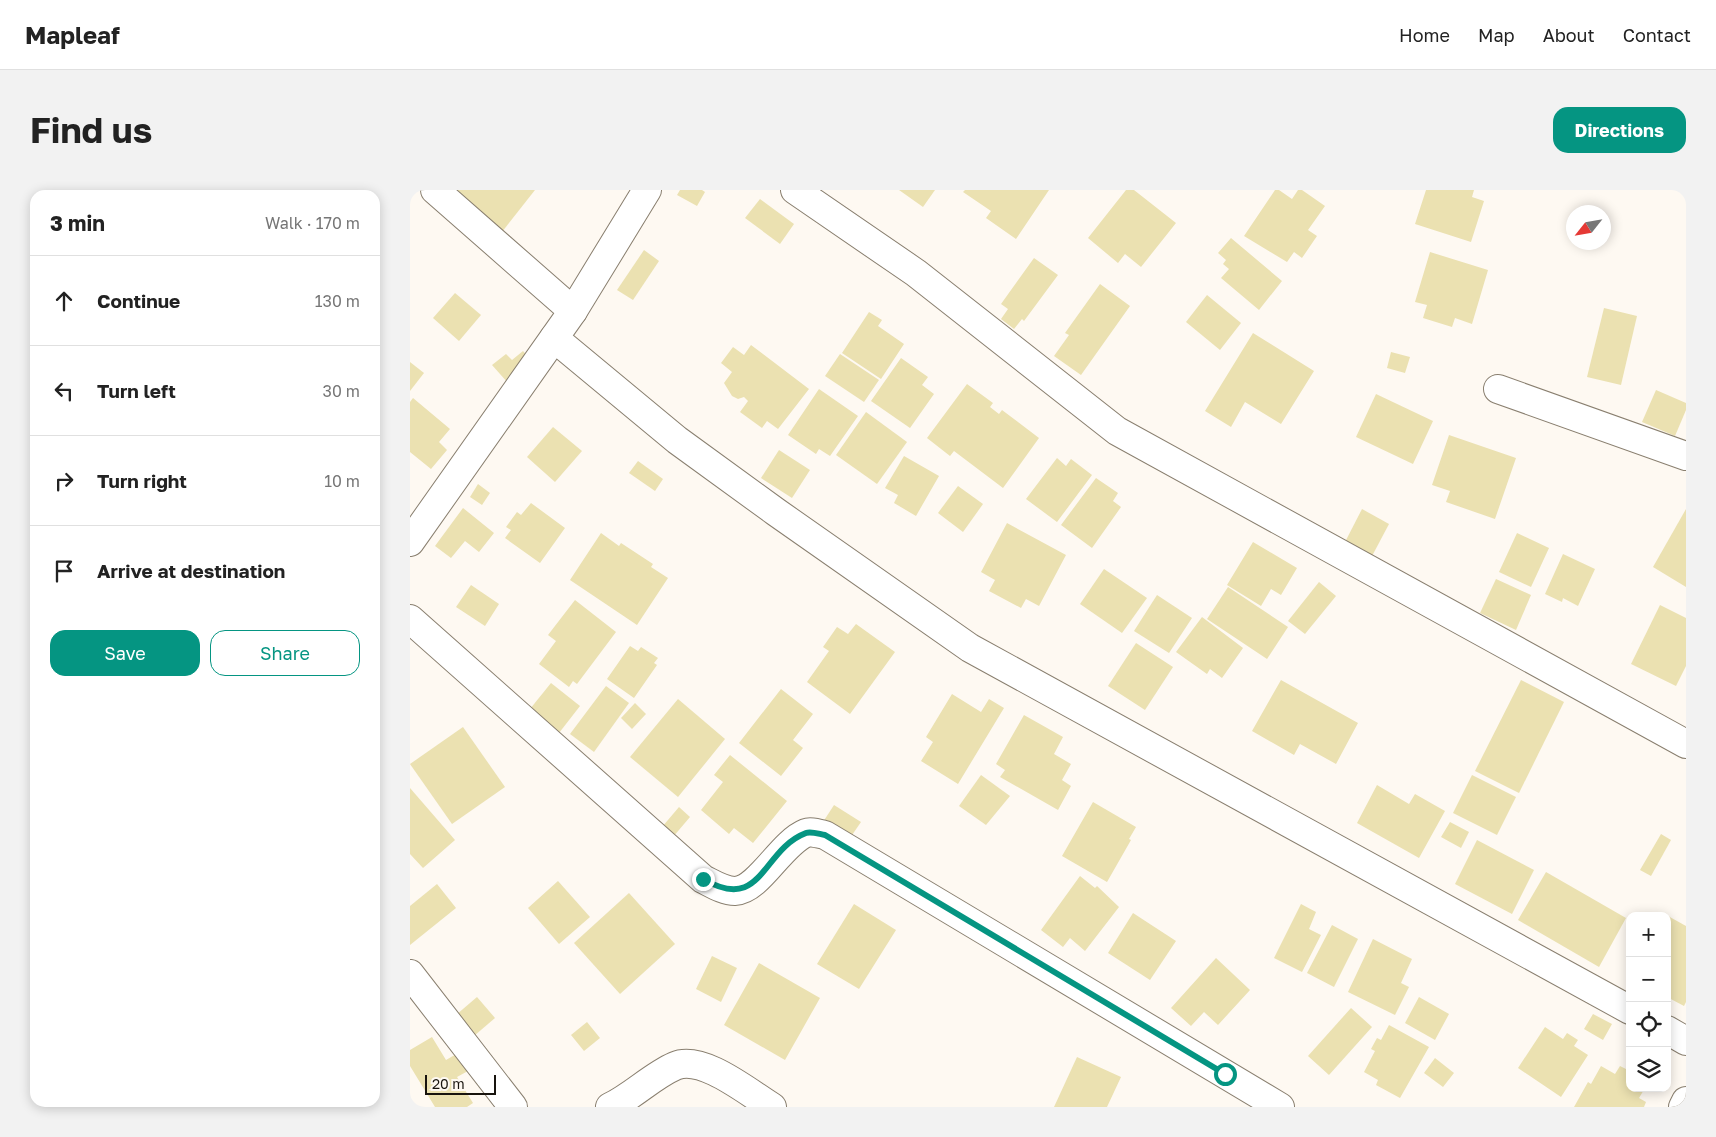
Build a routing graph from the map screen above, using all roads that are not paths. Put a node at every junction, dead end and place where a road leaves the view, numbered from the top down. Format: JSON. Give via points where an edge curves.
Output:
{"nodes":[{"id":1,"x":435,"y":190,"type":"edge"},
{"id":2,"x":647,"y":190,"type":"edge"},
{"id":3,"x":795,"y":190,"type":"edge"},
{"id":4,"x":573,"y":312,"type":"junction"},
{"id":5,"x":554,"y":338,"type":"junction"},
{"id":6,"x":1498,"y":389,"type":"dead end"},
{"id":7,"x":1686,"y":456,"type":"edge"},
{"id":8,"x":410,"y":542,"type":"edge"},
{"id":9,"x":410,"y":619,"type":"edge"},
{"id":10,"x":1686,"y":744,"type":"edge"},
{"id":11,"x":410,"y":974,"type":"edge"},
{"id":12,"x":1626,"y":1008,"type":"edge"},
{"id":13,"x":1671,"y":1032,"type":"edge"},
{"id":14,"x":1686,"y":1041,"type":"edge"},
{"id":15,"x":1686,"y":1101,"type":"edge"},
{"id":16,"x":513,"y":1107,"type":"edge"},
{"id":17,"x":610,"y":1107,"type":"edge"},
{"id":18,"x":772,"y":1107,"type":"edge"},
{"id":19,"x":1280,"y":1107,"type":"edge"},
{"id":20,"x":1683,"y":1107,"type":"edge"}],
"edges":[{"from":1,"to":4,"type":"street"},
{"from":2,"to":4,"type":"street"},
{"from":3,"to":10,"type":"street","via":[[916,273],[1117,431]]},
{"from":4,"to":5,"type":"street"},
{"from":5,"to":8,"type":"street"},
{"from":5,"to":12,"type":"street","via":[[677,440],[970,648]]},
{"from":6,"to":7,"type":"street"},
{"from":9,"to":19,"type":"street","via":[[703,879],[717,887],[736,891],[751,884],[788,844],[807,832],[825,835]]},
{"from":11,"to":16,"type":"street"},
{"from":13,"to":14,"type":"street"},
{"from":15,"to":20,"type":"street"},
{"from":17,"to":18,"type":"street","via":[[676,1065],[691,1062],[706,1067]]}]}
